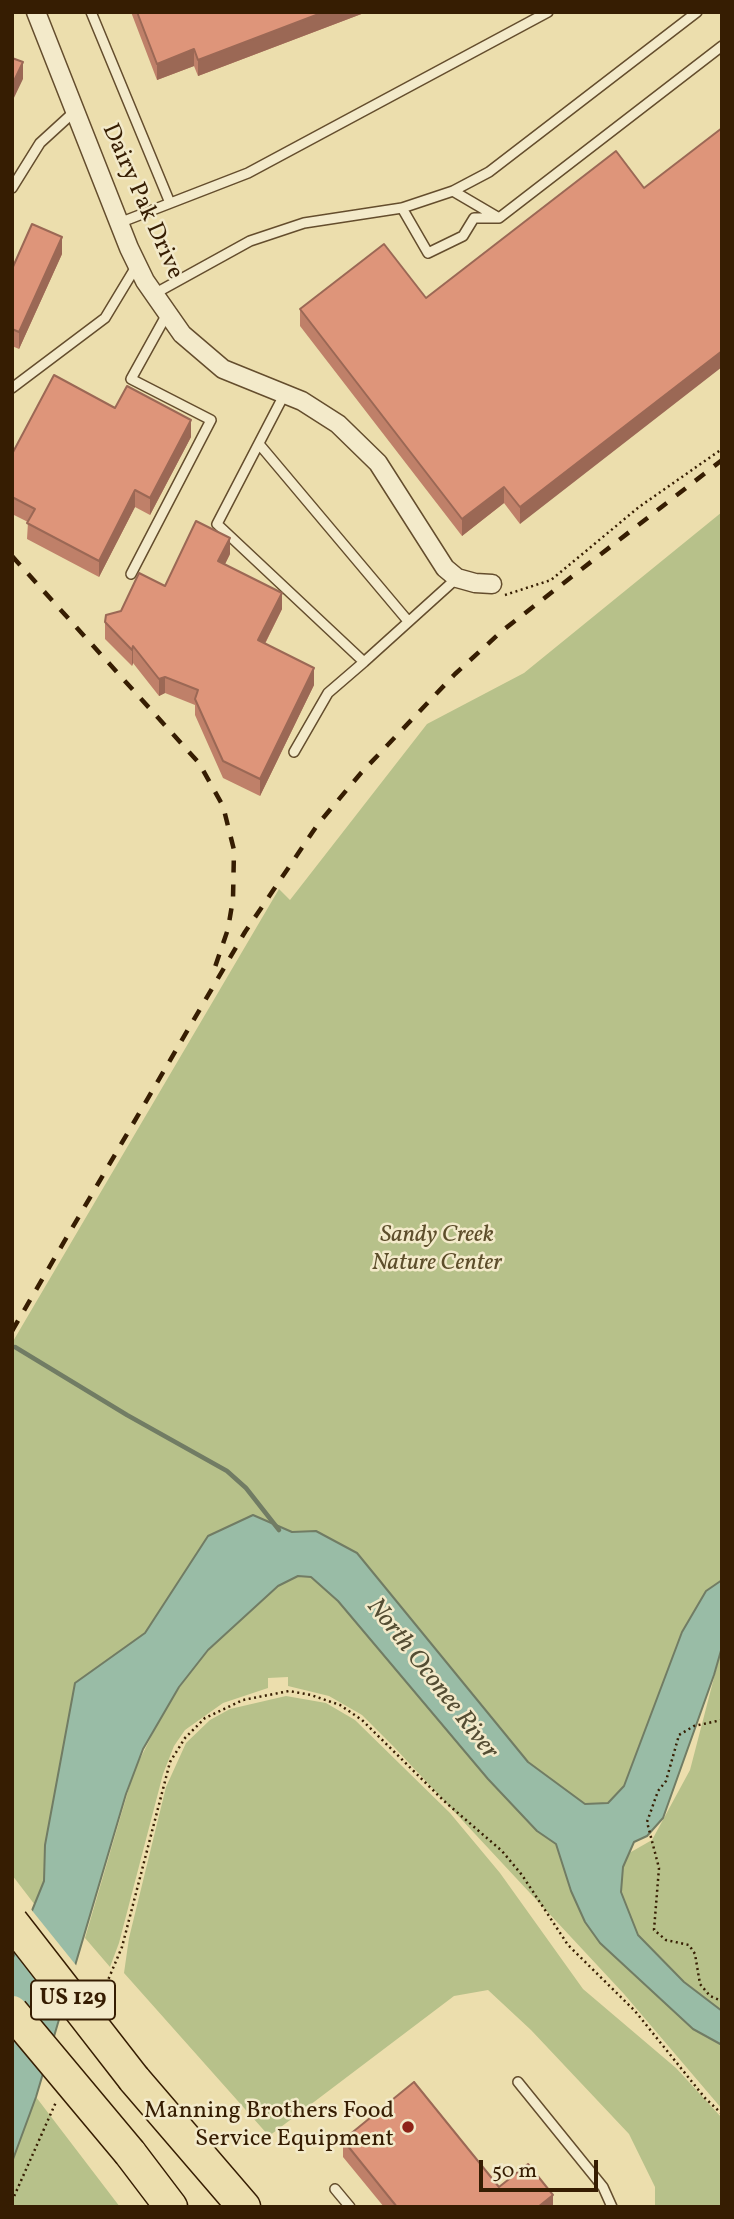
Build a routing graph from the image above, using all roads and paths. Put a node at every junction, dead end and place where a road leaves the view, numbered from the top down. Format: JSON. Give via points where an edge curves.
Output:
{"nodes":[{"id":1,"x":36,"y":12,"type":"edge"},
{"id":2,"x":91,"y":12,"type":"edge"},
{"id":3,"x":548,"y":12,"type":"edge"},
{"id":4,"x":697,"y":12,"type":"edge"},
{"id":5,"x":722,"y":46,"type":"edge"},
{"id":6,"x":75,"y":111,"type":"junction"},
{"id":7,"x":12,"y":188,"type":"edge"},
{"id":8,"x":453,"y":191,"type":"junction"},
{"id":9,"x":170,"y":203,"type":"junction"},
{"id":10,"x":402,"y":208,"type":"junction"},
{"id":11,"x":499,"y":218,"type":"junction"},
{"id":12,"x":119,"y":223,"type":"junction"},
{"id":13,"x":137,"y":265,"type":"junction"},
{"id":14,"x":154,"y":295,"type":"junction"},
{"id":15,"x":167,"y":314,"type":"junction"},
{"id":16,"x":12,"y":388,"type":"edge"},
{"id":17,"x":285,"y":393,"type":"junction"},
{"id":18,"x":259,"y":444,"type":"junction"},
{"id":19,"x":722,"y":449,"type":"edge"},
{"id":20,"x":131,"y":574,"type":"dead end"},
{"id":21,"x":457,"y":578,"type":"junction"},
{"id":22,"x":492,"y":584,"type":"joint"},
{"id":23,"x":408,"y":621,"type":"junction"},
{"id":24,"x":364,"y":662,"type":"junction"},
{"id":25,"x":294,"y":752,"type":"dead end"},
{"id":26,"x":722,"y":1720,"type":"edge"},
{"id":27,"x":12,"y":1922,"type":"edge"},
{"id":28,"x":722,"y":2001,"type":"edge"},
{"id":29,"x":96,"y":2009,"type":"dead end"},
{"id":30,"x":12,"y":2012,"type":"edge"},
{"id":31,"x":134,"y":2079,"type":"junction"},
{"id":32,"x":518,"y":2081,"type":"dead end"},
{"id":33,"x":58,"y":2097,"type":"dead end"},
{"id":34,"x":722,"y":2114,"type":"edge"},
{"id":35,"x":130,"y":2153,"type":"junction"},
{"id":36,"x":335,"y":2189,"type":"dead end"},
{"id":37,"x":12,"y":2201,"type":"edge"},
{"id":38,"x":159,"y":2207,"type":"edge"},
{"id":39,"x":171,"y":2207,"type":"edge"},
{"id":40,"x":222,"y":2207,"type":"edge"},
{"id":41,"x":244,"y":2207,"type":"edge"},
{"id":42,"x":349,"y":2207,"type":"edge"},
{"id":43,"x":612,"y":2207,"type":"edge"}],
"edges":[{"from":1,"to":6,"type":"street","name":"Dairy Pak Drive"},
{"from":2,"to":9,"type":"lane"},
{"from":3,"to":9,"type":"lane","via":[[248,173]]},
{"from":4,"to":8,"type":"lane","via":[[488,172]]},
{"from":5,"to":11,"type":"lane"},
{"from":6,"to":7,"type":"lane","via":[[40,143]]},
{"from":6,"to":12,"type":"street","name":"Dairy Pak Drive"},
{"from":8,"to":10,"type":"lane"},
{"from":8,"to":11,"type":"lane"},
{"from":9,"to":12,"type":"lane"},
{"from":10,"to":11,"type":"lane","via":[[428,253],[463,236],[474,218]]},
{"from":10,"to":14,"type":"lane","via":[[304,223],[250,241]]},
{"from":12,"to":13,"type":"street","name":"Dairy Pak Drive"},
{"from":13,"to":14,"type":"street","name":"Dairy Pak Drive"},
{"from":13,"to":16,"type":"lane","via":[[105,318]]},
{"from":14,"to":15,"type":"street","name":"Dairy Pak Drive"},
{"from":15,"to":17,"type":"street","name":"Dairy Pak Drive","via":[[182,334],[223,369]]},
{"from":15,"to":20,"type":"lane","via":[[131,379],[211,420]]},
{"from":17,"to":18,"type":"lane"},
{"from":17,"to":21,"type":"street","name":"Dairy Pak Drive","via":[[322,412],[362,445],[445,568]]},
{"from":18,"to":23,"type":"lane"},
{"from":18,"to":24,"type":"lane","via":[[217,524]]},
{"from":19,"to":22,"type":"path","via":[[639,507],[551,580],[503,595]]},
{"from":21,"to":22,"type":"street"},
{"from":21,"to":23,"type":"lane"},
{"from":23,"to":24,"type":"lane"},
{"from":24,"to":25,"type":"lane","via":[[328,693]]},
{"from":26,"to":28,"type":"path","via":[[694,1726],[679,1735],[647,1822],[659,1868],[654,1930],[666,1940],[689,1945],[700,1984]]},
{"from":27,"to":31,"type":"highway","number":"US 129","bridge":true},
{"from":29,"to":34,"type":"path","via":[[122,1947],[170,1762],[181,1744],[194,1727],[224,1707],[267,1694],[300,1693],[327,1698],[362,1720],[443,1801],[502,1851],[568,1945],[635,2011]]},
{"from":30,"to":35,"type":"highway","number":"US 129","bridge":true},
{"from":31,"to":40,"type":"highway","number":"US 129"},
{"from":31,"to":41,"type":"highway"},
{"from":32,"to":43,"type":"lane","via":[[604,2187]]},
{"from":33,"to":37,"type":"path"},
{"from":35,"to":38,"type":"highway"},
{"from":35,"to":39,"type":"highway","number":"US 129"},
{"from":36,"to":42,"type":"lane"}]}
